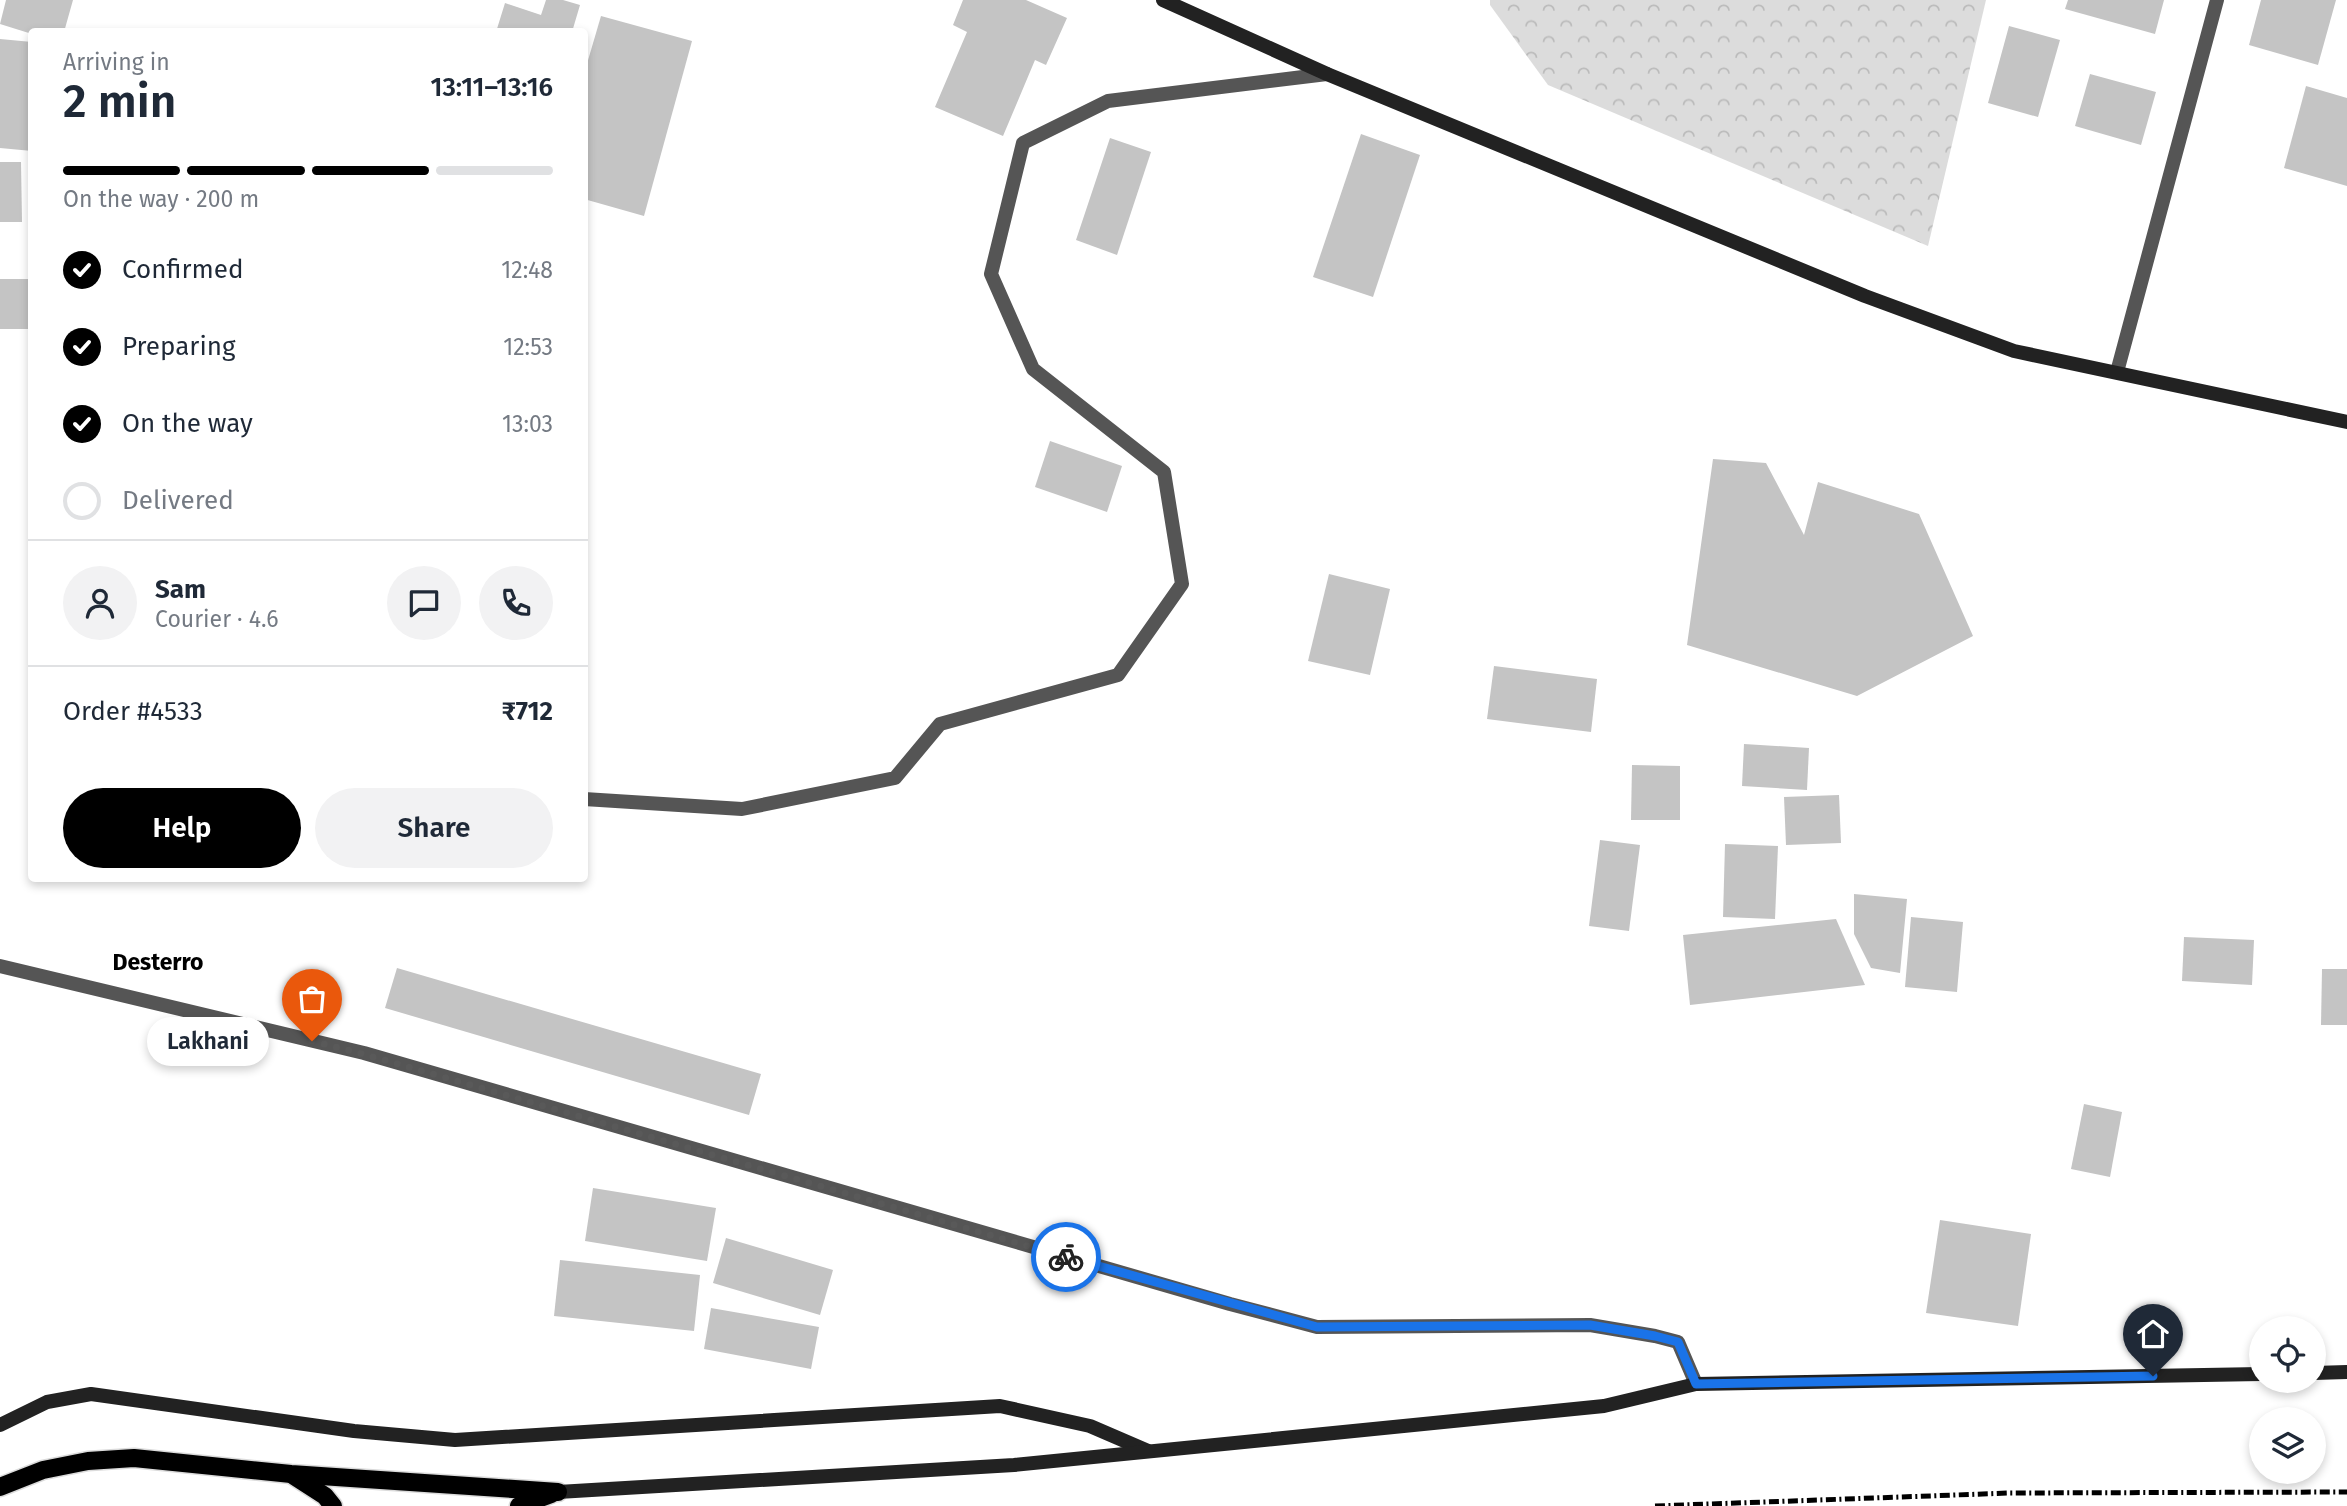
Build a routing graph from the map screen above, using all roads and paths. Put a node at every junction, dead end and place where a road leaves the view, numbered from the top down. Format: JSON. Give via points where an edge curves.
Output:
{"nodes":[{"id":1,"x":1163,"y":0,"type":"edge"},
{"id":2,"x":2217,"y":0,"type":"edge"},
{"id":3,"x":1327,"y":74,"type":"junction"},
{"id":4,"x":2117,"y":372,"type":"junction"},
{"id":5,"x":2347,"y":422,"type":"edge"},
{"id":6,"x":588,"y":799,"type":"edge"},
{"id":7,"x":0,"y":966,"type":"edge"},
{"id":8,"x":2347,"y":1372,"type":"edge"},
{"id":9,"x":2326,"y":1373,"type":"edge"},
{"id":10,"x":2249,"y":1374,"type":"edge"},
{"id":11,"x":1696,"y":1384,"type":"junction"},
{"id":12,"x":0,"y":1425,"type":"edge"},
{"id":13,"x":1150,"y":1451,"type":"junction"},
{"id":14,"x":291,"y":1474,"type":"junction"},
{"id":15,"x":7,"y":1484,"type":"edge"},
{"id":16,"x":558,"y":1492,"type":"junction"},
{"id":17,"x":333,"y":1506,"type":"edge"},
{"id":18,"x":519,"y":1506,"type":"edge"}],
"edges":[{"from":1,"to":3,"type":"street"},
{"from":2,"to":4,"type":"street"},
{"from":3,"to":4,"type":"street","via":[[1865,296],[2014,351]]},
{"from":3,"to":6,"type":"street","via":[[1108,101],[1023,143],[991,274],[1033,369],[1164,472],[1182,584],[1118,675],[940,724],[895,778],[742,808]]},
{"from":4,"to":5,"type":"street"},
{"from":7,"to":11,"type":"street","via":[[363,1054],[1317,1327],[1590,1325],[1655,1336],[1678,1342]]},
{"from":8,"to":9,"type":"street"},
{"from":10,"to":11,"type":"street"},
{"from":11,"to":13,"type":"street","via":[[1604,1406]]},
{"from":12,"to":13,"type":"street","via":[[47,1402],[91,1394],[354,1431],[455,1440],[1000,1406],[1090,1426]]},
{"from":13,"to":16,"type":"street","via":[[1014,1465]]},
{"from":14,"to":15,"type":"main road","via":[[134,1458],[77,1463]]},
{"from":14,"to":16,"type":"main road"},
{"from":14,"to":17,"type":"main road"},
{"from":16,"to":18,"type":"main road"}]}
